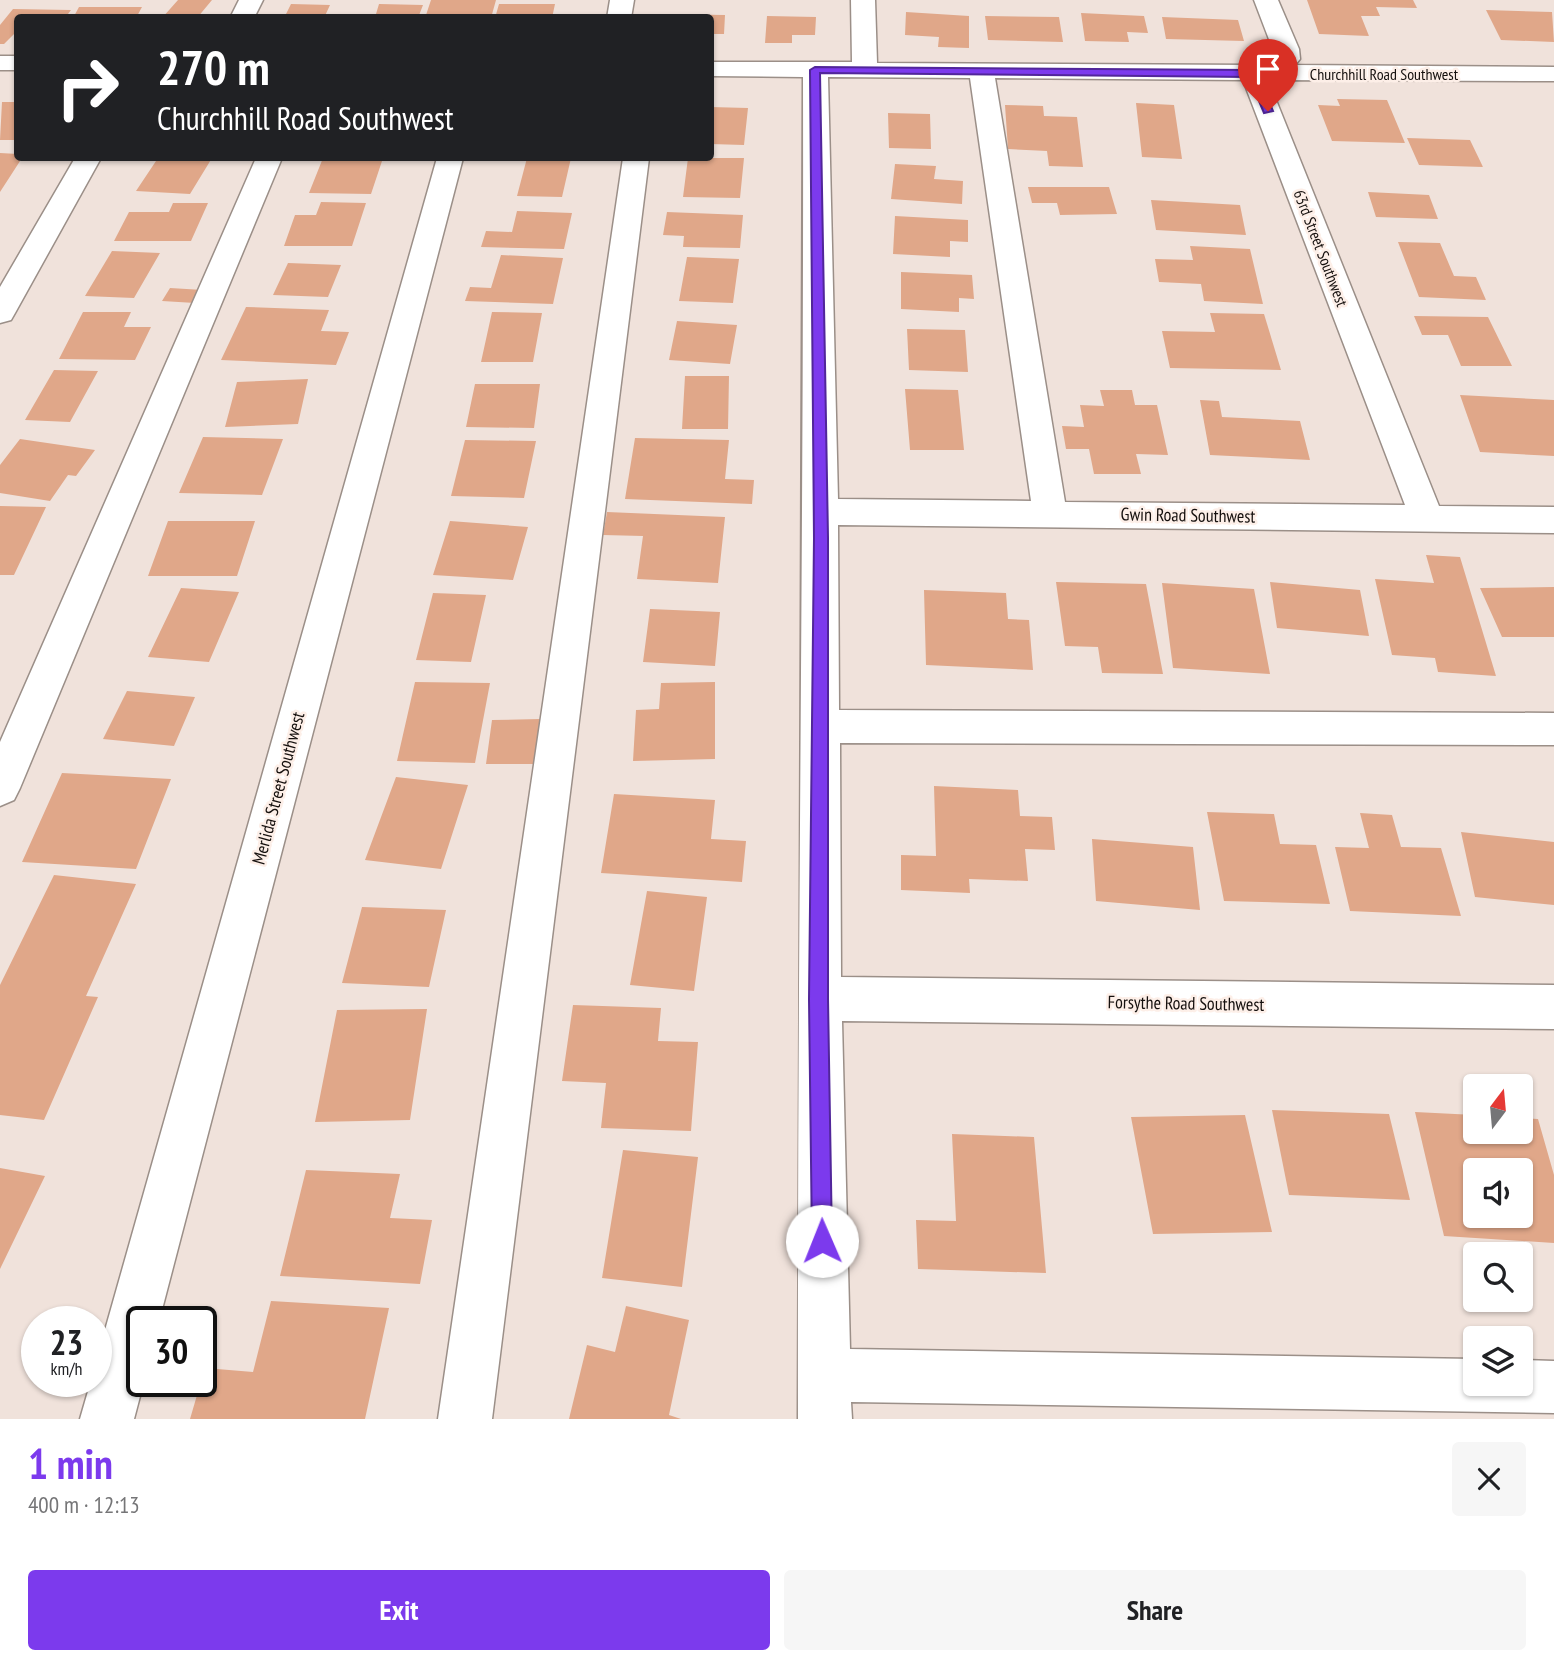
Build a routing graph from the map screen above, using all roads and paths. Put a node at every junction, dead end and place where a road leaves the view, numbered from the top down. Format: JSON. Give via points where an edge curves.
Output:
{"nodes":[{"id":1,"x":863,"y":0,"type":"edge"},
{"id":2,"x":1266,"y":0,"type":"edge"},
{"id":3,"x":714,"y":69,"type":"edge"},
{"id":4,"x":815,"y":70,"type":"junction"},
{"id":5,"x":865,"y":70,"type":"junction"},
{"id":6,"x":981,"y":71,"type":"junction"},
{"id":7,"x":1253,"y":74,"type":"junction"},
{"id":8,"x":1554,"y":75,"type":"edge"},
{"id":9,"x":86,"y":161,"type":"edge"},
{"id":10,"x":268,"y":161,"type":"edge"},
{"id":11,"x":449,"y":161,"type":"edge"},
{"id":12,"x":636,"y":161,"type":"edge"},
{"id":13,"x":0,"y":313,"type":"edge"},
{"id":14,"x":821,"y":512,"type":"junction"},
{"id":15,"x":1050,"y":513,"type":"junction"},
{"id":16,"x":1427,"y":518,"type":"junction"},
{"id":17,"x":1554,"y":520,"type":"edge"},
{"id":18,"x":822,"y":726,"type":"junction"},
{"id":19,"x":1554,"y":729,"type":"edge"},
{"id":20,"x":0,"y":788,"type":"edge"},
{"id":21,"x":819,"y":999,"type":"junction"},
{"id":22,"x":1554,"y":1007,"type":"edge"},
{"id":23,"x":1554,"y":1387,"type":"edge"},
{"id":24,"x":825,"y":1397,"type":"edge"},
{"id":25,"x":107,"y":1419,"type":"edge"},
{"id":26,"x":465,"y":1419,"type":"edge"}],
"edges":[{"from":1,"to":5,"type":"street"},
{"from":2,"to":7,"type":"street","via":[[1288,59]]},
{"from":3,"to":4,"type":"street","name":"Churchhill Road Southwest"},
{"from":4,"to":5,"type":"street","name":"Churchhill Road Southwest"},
{"from":4,"to":14,"type":"street"},
{"from":5,"to":6,"type":"street","name":"Churchhill Road Southwest"},
{"from":6,"to":7,"type":"street","name":"Churchhill Road Southwest"},
{"from":6,"to":15,"type":"street"},
{"from":7,"to":8,"type":"street","name":"Churchhill Road Southwest"},
{"from":7,"to":16,"type":"street","name":"63rd Street Southwest"},
{"from":9,"to":13,"type":"street"},
{"from":10,"to":20,"type":"street"},
{"from":11,"to":25,"type":"street","name":"Merlida Street Southwest"},
{"from":12,"to":26,"type":"street"},
{"from":14,"to":15,"type":"street","name":"Gwin Road Southwest"},
{"from":14,"to":18,"type":"street"},
{"from":15,"to":16,"type":"street","name":"Gwin Road Southwest"},
{"from":16,"to":17,"type":"street","name":"Gwin Road Southwest"},
{"from":18,"to":19,"type":"street"},
{"from":18,"to":21,"type":"street"},
{"from":21,"to":22,"type":"street","name":"Forsythe Road Southwest"},
{"from":21,"to":24,"type":"street"},
{"from":23,"to":24,"type":"street"}]}
